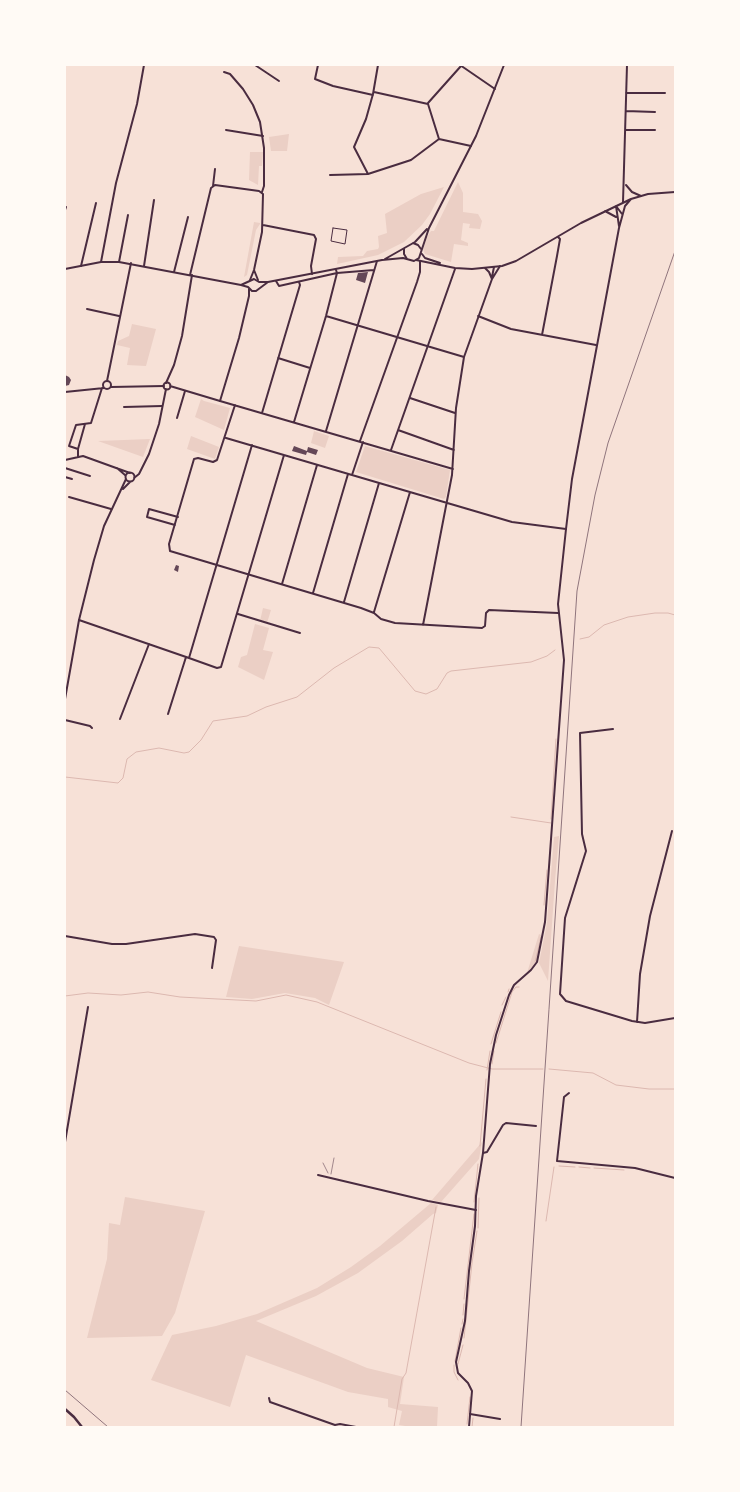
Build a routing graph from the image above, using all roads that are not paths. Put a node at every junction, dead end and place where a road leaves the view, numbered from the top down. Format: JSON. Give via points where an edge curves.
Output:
{"nodes":[{"id":1,"x":144,"y":65,"type":"edge"},
{"id":2,"x":255,"y":65,"type":"edge"},
{"id":3,"x":318,"y":65,"type":"edge"},
{"id":4,"x":378,"y":65,"type":"edge"},
{"id":5,"x":461,"y":65,"type":"edge"},
{"id":6,"x":504,"y":65,"type":"edge"},
{"id":7,"x":627,"y":65,"type":"edge"},
{"id":8,"x":224,"y":72,"type":"dead end"},
{"id":9,"x":279,"y":81,"type":"dead end"},
{"id":10,"x":495,"y":89,"type":"junction"},
{"id":11,"x":626,"y":92,"type":"junction"},
{"id":12,"x":665,"y":93,"type":"dead end"},
{"id":13,"x":373,"y":94,"type":"junction"},
{"id":14,"x":428,"y":104,"type":"junction"},
{"id":15,"x":626,"y":111,"type":"junction"},
{"id":16,"x":655,"y":112,"type":"dead end"},
{"id":17,"x":226,"y":130,"type":"dead end"},
{"id":18,"x":626,"y":130,"type":"junction"},
{"id":19,"x":655,"y":130,"type":"dead end"},
{"id":20,"x":263,"y":136,"type":"junction"},
{"id":21,"x":440,"y":139,"type":"junction"},
{"id":22,"x":471,"y":146,"type":"junction"},
{"id":23,"x":215,"y":169,"type":"dead end"},
{"id":24,"x":330,"y":174,"type":"dead end"},
{"id":25,"x":368,"y":174,"type":"junction"},
{"id":26,"x":625,"y":183,"type":"junction"},
{"id":27,"x":213,"y":186,"type":"junction"},
{"id":28,"x":262,"y":192,"type":"junction"},
{"id":29,"x":675,"y":192,"type":"edge"},
{"id":30,"x":641,"y":196,"type":"junction"},
{"id":31,"x":631,"y":199,"type":"junction"},
{"id":32,"x":154,"y":200,"type":"dead end"},
{"id":33,"x":623,"y":202,"type":"junction"},
{"id":34,"x":96,"y":203,"type":"dead end"},
{"id":35,"x":616,"y":206,"type":"junction"},
{"id":36,"x":605,"y":211,"type":"junction"},
{"id":37,"x":128,"y":215,"type":"dead end"},
{"id":38,"x":188,"y":217,"type":"dead end"},
{"id":39,"x":622,"y":217,"type":"junction"},
{"id":40,"x":616,"y":218,"type":"junction"},
{"id":41,"x":263,"y":225,"type":"junction"},
{"id":42,"x":619,"y":227,"type":"junction"},
{"id":43,"x":333,"y":228,"type":"joint"},
{"id":44,"x":429,"y":228,"type":"junction"},
{"id":45,"x":558,"y":236,"type":"junction"},
{"id":46,"x":413,"y":243,"type":"junction"},
{"id":47,"x":404,"y":249,"type":"junction"},
{"id":48,"x":421,"y":249,"type":"junction"},
{"id":49,"x":421,"y":253,"type":"junction"},
{"id":50,"x":406,"y":259,"type":"junction"},
{"id":51,"x":382,"y":260,"type":"junction"},
{"id":52,"x":418,"y":260,"type":"junction"},
{"id":53,"x":376,"y":261,"type":"junction"},
{"id":54,"x":101,"y":262,"type":"junction"},
{"id":55,"x":119,"y":262,"type":"junction"},
{"id":56,"x":131,"y":263,"type":"junction"},
{"id":57,"x":81,"y":266,"type":"junction"},
{"id":58,"x":144,"y":266,"type":"junction"},
{"id":59,"x":446,"y":266,"type":"junction"},
{"id":60,"x":500,"y":266,"type":"junction"},
{"id":61,"x":494,"y":267,"type":"junction"},
{"id":62,"x":455,"y":268,"type":"junction"},
{"id":63,"x":485,"y":268,"type":"junction"},
{"id":64,"x":65,"y":269,"type":"edge"},
{"id":65,"x":254,"y":270,"type":"junction"},
{"id":66,"x":374,"y":270,"type":"junction"},
{"id":67,"x":336,"y":271,"type":"junction"},
{"id":68,"x":174,"y":272,"type":"junction"},
{"id":69,"x":312,"y":274,"type":"junction"},
{"id":70,"x":191,"y":275,"type":"junction"},
{"id":71,"x":492,"y":279,"type":"junction"},
{"id":72,"x":249,"y":281,"type":"junction"},
{"id":73,"x":258,"y":281,"type":"junction"},
{"id":74,"x":276,"y":281,"type":"junction"},
{"id":75,"x":268,"y":282,"type":"junction"},
{"id":76,"x":299,"y":282,"type":"junction"},
{"id":77,"x":241,"y":285,"type":"junction"},
{"id":78,"x":260,"y":287,"type":"junction"},
{"id":79,"x":249,"y":288,"type":"junction"},
{"id":80,"x":256,"y":290,"type":"junction"},
{"id":81,"x":250,"y":296,"type":"junction"},
{"id":82,"x":87,"y":309,"type":"dead end"},
{"id":83,"x":326,"y":316,"type":"junction"},
{"id":84,"x":478,"y":316,"type":"junction"},
{"id":85,"x":120,"y":317,"type":"junction"},
{"id":86,"x":358,"y":326,"type":"junction"},
{"id":87,"x":542,"y":335,"type":"junction"},
{"id":88,"x":396,"y":337,"type":"junction"},
{"id":89,"x":596,"y":345,"type":"junction"},
{"id":90,"x":428,"y":346,"type":"junction"},
{"id":91,"x":464,"y":357,"type":"junction"},
{"id":92,"x":278,"y":358,"type":"junction"},
{"id":93,"x":310,"y":368,"type":"junction"},
{"id":94,"x":107,"y":381,"type":"junction"},
{"id":95,"x":166,"y":383,"type":"junction"},
{"id":96,"x":164,"y":386,"type":"junction"},
{"id":97,"x":170,"y":386,"type":"junction"},
{"id":98,"x":111,"y":387,"type":"junction"},
{"id":99,"x":103,"y":388,"type":"junction"},
{"id":100,"x":166,"y":389,"type":"junction"},
{"id":101,"x":185,"y":391,"type":"junction"},
{"id":102,"x":65,"y":392,"type":"edge"},
{"id":103,"x":410,"y":398,"type":"junction"},
{"id":104,"x":220,"y":401,"type":"junction"},
{"id":105,"x":235,"y":405,"type":"junction"},
{"id":106,"x":162,"y":406,"type":"junction"},
{"id":107,"x":124,"y":407,"type":"dead end"},
{"id":108,"x":262,"y":413,"type":"junction"},
{"id":109,"x":456,"y":414,"type":"junction"},
{"id":110,"x":177,"y":418,"type":"dead end"},
{"id":111,"x":294,"y":422,"type":"junction"},
{"id":112,"x":85,"y":424,"type":"junction"},
{"id":113,"x":398,"y":430,"type":"junction"},
{"id":114,"x":326,"y":431,"type":"junction"},
{"id":115,"x":225,"y":438,"type":"junction"},
{"id":116,"x":362,"y":442,"type":"junction"},
{"id":117,"x":252,"y":445,"type":"junction"},
{"id":118,"x":78,"y":449,"type":"junction"},
{"id":119,"x":392,"y":450,"type":"junction"},
{"id":120,"x":454,"y":450,"type":"junction"},
{"id":121,"x":284,"y":455,"type":"junction"},
{"id":122,"x":78,"y":457,"type":"junction"},
{"id":123,"x":66,"y":460,"type":"edge"},
{"id":124,"x":317,"y":465,"type":"junction"},
{"id":125,"x":115,"y":467,"type":"junction"},
{"id":126,"x":65,"y":468,"type":"edge"},
{"id":127,"x":142,"y":469,"type":"junction"},
{"id":128,"x":453,"y":469,"type":"junction"},
{"id":129,"x":131,"y":473,"type":"junction"},
{"id":130,"x":348,"y":474,"type":"junction"},
{"id":131,"x":352,"y":475,"type":"junction"},
{"id":132,"x":90,"y":476,"type":"dead end"},
{"id":133,"x":125,"y":476,"type":"junction"},
{"id":134,"x":65,"y":477,"type":"edge"},
{"id":135,"x":134,"y":478,"type":"junction"},
{"id":136,"x":72,"y":479,"type":"dead end"},
{"id":137,"x":126,"y":479,"type":"junction"},
{"id":138,"x":130,"y":481,"type":"junction"},
{"id":139,"x":379,"y":483,"type":"junction"},
{"id":140,"x":123,"y":489,"type":"junction"},
{"id":141,"x":410,"y":492,"type":"junction"},
{"id":142,"x":70,"y":497,"type":"dead end"},
{"id":143,"x":448,"y":503,"type":"junction"},
{"id":144,"x":111,"y":509,"type":"junction"},
{"id":145,"x":178,"y":517,"type":"junction"},
{"id":146,"x":175,"y":525,"type":"junction"},
{"id":147,"x":566,"y":529,"type":"junction"},
{"id":148,"x":216,"y":565,"type":"junction"},
{"id":149,"x":250,"y":574,"type":"junction"},
{"id":150,"x":282,"y":584,"type":"junction"},
{"id":151,"x":313,"y":593,"type":"junction"},
{"id":152,"x":344,"y":602,"type":"junction"},
{"id":153,"x":374,"y":613,"type":"junction"},
{"id":154,"x":558,"y":613,"type":"junction"},
{"id":155,"x":238,"y":614,"type":"junction"},
{"id":156,"x":79,"y":620,"type":"junction"},
{"id":157,"x":423,"y":625,"type":"junction"},
{"id":158,"x":300,"y":633,"type":"dead end"},
{"id":159,"x":149,"y":644,"type":"junction"},
{"id":160,"x":186,"y":657,"type":"junction"},
{"id":161,"x":189,"y":658,"type":"junction"},
{"id":162,"x":65,"y":699,"type":"edge"},
{"id":163,"x":168,"y":714,"type":"dead end"},
{"id":164,"x":120,"y":719,"type":"dead end"},
{"id":165,"x":65,"y":720,"type":"edge"},
{"id":166,"x":92,"y":728,"type":"dead end"},
{"id":167,"x":613,"y":730,"type":"dead end"},
{"id":168,"x":672,"y":831,"type":"dead end"},
{"id":169,"x":65,"y":936,"type":"edge"},
{"id":170,"x":212,"y":968,"type":"dead end"},
{"id":171,"x":88,"y":1007,"type":"dead end"},
{"id":172,"x":675,"y":1018,"type":"edge"},
{"id":173,"x":637,"y":1022,"type":"junction"},
{"id":174,"x":569,"y":1094,"type":"dead end"},
{"id":175,"x":536,"y":1126,"type":"dead end"},
{"id":176,"x":65,"y":1142,"type":"edge"},
{"id":177,"x":483,"y":1153,"type":"junction"},
{"id":178,"x":318,"y":1175,"type":"dead end"},
{"id":179,"x":675,"y":1178,"type":"edge"},
{"id":180,"x":476,"y":1210,"type":"junction"},
{"id":181,"x":269,"y":1398,"type":"dead end"},
{"id":182,"x":65,"y":1409,"type":"edge"},
{"id":183,"x":470,"y":1414,"type":"junction"},
{"id":184,"x":500,"y":1419,"type":"dead end"},
{"id":185,"x":82,"y":1427,"type":"edge"},
{"id":186,"x":356,"y":1427,"type":"edge"},
{"id":187,"x":469,"y":1427,"type":"edge"}],
"edges":[{"from":1,"to":54,"type":"street"},
{"from":2,"to":9,"type":"street"},
{"from":3,"to":13,"type":"street","via":[[315,79]]},
{"from":4,"to":13,"type":"street"},
{"from":5,"to":10,"type":"street"},
{"from":5,"to":14,"type":"street"},
{"from":6,"to":10,"type":"street"},
{"from":7,"to":11,"type":"street"},
{"from":8,"to":20,"type":"street","via":[[236,80],[251,101]]},
{"from":10,"to":22,"type":"street"},
{"from":11,"to":12,"type":"street"},
{"from":11,"to":15,"type":"street"},
{"from":13,"to":14,"type":"street"},
{"from":13,"to":25,"type":"street","via":[[354,147]]},
{"from":14,"to":21,"type":"street"},
{"from":15,"to":16,"type":"street"},
{"from":15,"to":18,"type":"street"},
{"from":17,"to":20,"type":"street"},
{"from":18,"to":19,"type":"street"},
{"from":18,"to":26,"type":"street"},
{"from":20,"to":28,"type":"street"},
{"from":21,"to":22,"type":"street"},
{"from":21,"to":25,"type":"street","via":[[411,160]]},
{"from":22,"to":44,"type":"street"},
{"from":23,"to":27,"type":"street"},
{"from":24,"to":25,"type":"street"},
{"from":26,"to":30,"type":"street","via":[[632,192]]},
{"from":26,"to":33,"type":"street"},
{"from":27,"to":28,"type":"street"},
{"from":27,"to":70,"type":"street"},
{"from":28,"to":41,"type":"street"},
{"from":29,"to":30,"type":"street"},
{"from":30,"to":31,"type":"street"},
{"from":31,"to":33,"type":"street"},
{"from":31,"to":39,"type":"street"},
{"from":32,"to":58,"type":"street"},
{"from":33,"to":35,"type":"street"},
{"from":34,"to":57,"type":"street"},
{"from":35,"to":36,"type":"street"},
{"from":35,"to":39,"type":"street"},
{"from":35,"to":40,"type":"street"},
{"from":36,"to":40,"type":"street"},
{"from":36,"to":45,"type":"street"},
{"from":37,"to":55,"type":"street"},
{"from":38,"to":68,"type":"street"},
{"from":39,"to":42,"type":"street"},
{"from":40,"to":42,"type":"street"},
{"from":41,"to":65,"type":"street"},
{"from":41,"to":69,"type":"street","via":[[314,235]]},
{"from":42,"to":89,"type":"street"},
{"from":43,"to":43,"type":"street","via":[[347,230],[345,244],[331,242]]},
{"from":44,"to":46,"type":"street"},
{"from":44,"to":48,"type":"street"},
{"from":45,"to":60,"type":"street","via":[[516,261]]},
{"from":45,"to":87,"type":"street"},
{"from":46,"to":47,"type":"street"},
{"from":46,"to":48,"type":"street"},
{"from":47,"to":50,"type":"street"},
{"from":47,"to":51,"type":"street"},
{"from":48,"to":49,"type":"street"},
{"from":49,"to":52,"type":"street"},
{"from":49,"to":59,"type":"street","via":[[425,258]]},
{"from":50,"to":51,"type":"street"},
{"from":50,"to":52,"type":"street"},
{"from":51,"to":53,"type":"street"},
{"from":52,"to":59,"type":"street"},
{"from":52,"to":88,"type":"street","via":[[420,272]]},
{"from":53,"to":66,"type":"street"},
{"from":53,"to":67,"type":"street"},
{"from":54,"to":55,"type":"street"},
{"from":54,"to":57,"type":"street"},
{"from":55,"to":56,"type":"street"},
{"from":56,"to":58,"type":"street"},
{"from":56,"to":85,"type":"street"},
{"from":57,"to":64,"type":"street"},
{"from":58,"to":68,"type":"street"},
{"from":59,"to":62,"type":"street"},
{"from":60,"to":61,"type":"street"},
{"from":60,"to":71,"type":"street"},
{"from":61,"to":63,"type":"street"},
{"from":61,"to":71,"type":"street"},
{"from":62,"to":63,"type":"street"},
{"from":62,"to":90,"type":"street"},
{"from":63,"to":71,"type":"street"},
{"from":65,"to":72,"type":"street"},
{"from":65,"to":73,"type":"street"},
{"from":66,"to":67,"type":"street"},
{"from":66,"to":86,"type":"street"},
{"from":67,"to":69,"type":"street"},
{"from":67,"to":76,"type":"street"},
{"from":67,"to":83,"type":"street"},
{"from":68,"to":70,"type":"street"},
{"from":69,"to":74,"type":"street"},
{"from":70,"to":77,"type":"street"},
{"from":70,"to":95,"type":"street","via":[[182,336]]},
{"from":71,"to":84,"type":"street"},
{"from":72,"to":73,"type":"street"},
{"from":72,"to":77,"type":"street"},
{"from":72,"to":79,"type":"street"},
{"from":73,"to":75,"type":"street"},
{"from":73,"to":78,"type":"street"},
{"from":74,"to":75,"type":"street"},
{"from":74,"to":76,"type":"street","via":[[278,286]]},
{"from":75,"to":78,"type":"street"},
{"from":76,"to":92,"type":"street"},
{"from":77,"to":79,"type":"street"},
{"from":78,"to":80,"type":"street"},
{"from":79,"to":80,"type":"street"},
{"from":79,"to":81,"type":"street"},
{"from":80,"to":81,"type":"street"},
{"from":81,"to":104,"type":"street"},
{"from":82,"to":85,"type":"street"},
{"from":83,"to":86,"type":"street"},
{"from":83,"to":93,"type":"street"},
{"from":84,"to":87,"type":"street","via":[[511,329]]},
{"from":84,"to":91,"type":"street"},
{"from":85,"to":94,"type":"street"},
{"from":86,"to":88,"type":"street"},
{"from":86,"to":114,"type":"street"},
{"from":87,"to":89,"type":"street"},
{"from":88,"to":90,"type":"street"},
{"from":88,"to":116,"type":"street"},
{"from":89,"to":147,"type":"street"},
{"from":90,"to":91,"type":"street"},
{"from":90,"to":103,"type":"street"},
{"from":91,"to":109,"type":"street"},
{"from":92,"to":93,"type":"street"},
{"from":92,"to":108,"type":"street"},
{"from":93,"to":111,"type":"street"},
{"from":94,"to":98,"type":"street"},
{"from":94,"to":99,"type":"street"},
{"from":95,"to":96,"type":"street"},
{"from":95,"to":97,"type":"street"},
{"from":96,"to":98,"type":"street"},
{"from":96,"to":100,"type":"street"},
{"from":97,"to":100,"type":"street"},
{"from":97,"to":101,"type":"street"},
{"from":98,"to":99,"type":"street"},
{"from":99,"to":102,"type":"street"},
{"from":99,"to":112,"type":"street","via":[[91,422]]},
{"from":100,"to":106,"type":"street"},
{"from":101,"to":104,"type":"street"},
{"from":101,"to":110,"type":"street"},
{"from":103,"to":109,"type":"street"},
{"from":103,"to":113,"type":"street"},
{"from":104,"to":105,"type":"street"},
{"from":105,"to":108,"type":"street"},
{"from":105,"to":115,"type":"street"},
{"from":106,"to":107,"type":"street"},
{"from":106,"to":127,"type":"street","via":[[159,424]]},
{"from":108,"to":111,"type":"street"},
{"from":109,"to":120,"type":"street"},
{"from":111,"to":114,"type":"street"},
{"from":112,"to":118,"type":"street"},
{"from":112,"to":118,"type":"street","via":[[76,425],[69,445]]},
{"from":113,"to":119,"type":"street"},
{"from":113,"to":120,"type":"street"},
{"from":114,"to":116,"type":"street"},
{"from":115,"to":117,"type":"street"},
{"from":115,"to":145,"type":"street","via":[[216,461],[194,459]]},
{"from":116,"to":119,"type":"street"},
{"from":116,"to":131,"type":"street"},
{"from":117,"to":121,"type":"street"},
{"from":117,"to":148,"type":"street"},
{"from":118,"to":122,"type":"street"},
{"from":119,"to":128,"type":"street"},
{"from":120,"to":128,"type":"street"},
{"from":121,"to":124,"type":"street"},
{"from":121,"to":149,"type":"street"},
{"from":122,"to":123,"type":"street"},
{"from":122,"to":125,"type":"street"},
{"from":123,"to":126,"type":"street"},
{"from":124,"to":130,"type":"street"},
{"from":124,"to":150,"type":"street"},
{"from":125,"to":129,"type":"street"},
{"from":125,"to":133,"type":"street"},
{"from":126,"to":132,"type":"street"},
{"from":127,"to":129,"type":"street"},
{"from":127,"to":135,"type":"street"},
{"from":128,"to":143,"type":"street"},
{"from":129,"to":133,"type":"street"},
{"from":129,"to":135,"type":"street"},
{"from":130,"to":131,"type":"street"},
{"from":130,"to":151,"type":"street"},
{"from":131,"to":139,"type":"street"},
{"from":133,"to":137,"type":"street"},
{"from":134,"to":136,"type":"street"},
{"from":135,"to":138,"type":"street"},
{"from":137,"to":138,"type":"street"},
{"from":137,"to":140,"type":"street"},
{"from":138,"to":140,"type":"street"},
{"from":139,"to":141,"type":"street"},
{"from":139,"to":152,"type":"street"},
{"from":140,"to":144,"type":"street"},
{"from":141,"to":143,"type":"street"},
{"from":141,"to":153,"type":"street"},
{"from":142,"to":144,"type":"street"},
{"from":143,"to":147,"type":"street","via":[[512,522]]},
{"from":143,"to":157,"type":"street"},
{"from":144,"to":156,"type":"street"},
{"from":145,"to":146,"type":"street"},
{"from":145,"to":146,"type":"street","via":[[149,509],[147,517]]},
{"from":146,"to":148,"type":"street","via":[[169,550]]},
{"from":147,"to":154,"type":"street"},
{"from":148,"to":149,"type":"street"},
{"from":148,"to":161,"type":"street"},
{"from":149,"to":150,"type":"street"},
{"from":149,"to":155,"type":"street"},
{"from":150,"to":151,"type":"street"},
{"from":151,"to":152,"type":"street"},
{"from":152,"to":153,"type":"street"},
{"from":153,"to":157,"type":"street","via":[[395,623]]},
{"from":154,"to":157,"type":"street","via":[[490,610],[482,628]]},
{"from":154,"to":177,"type":"street","via":[[564,660],[548,899],[539,955],[531,970],[510,991],[496,1035],[489,1070]]},
{"from":155,"to":158,"type":"street"},
{"from":155,"to":161,"type":"street","via":[[222,666],[217,668]]},
{"from":156,"to":159,"type":"street"},
{"from":156,"to":162,"type":"street"},
{"from":159,"to":160,"type":"street"},
{"from":159,"to":164,"type":"street"},
{"from":160,"to":161,"type":"street"},
{"from":160,"to":163,"type":"street"},
{"from":165,"to":166,"type":"street"},
{"from":167,"to":173,"type":"street","via":[[580,733],[582,838],[586,851],[565,918],[560,991],[562,999]]},
{"from":168,"to":173,"type":"street","via":[[650,916],[640,974]]},
{"from":169,"to":170,"type":"street","via":[[126,944],[195,934],[214,936]]},
{"from":171,"to":176,"type":"street"},
{"from":172,"to":173,"type":"street"},
{"from":174,"to":179,"type":"street","via":[[564,1097],[557,1162],[635,1168]]},
{"from":175,"to":177,"type":"street","via":[[506,1123],[487,1152]]},
{"from":177,"to":180,"type":"street"},
{"from":178,"to":180,"type":"street"},
{"from":180,"to":183,"type":"street","via":[[465,1321],[456,1362],[458,1373],[472,1391]]},
{"from":181,"to":186,"type":"street","via":[[270,1402],[335,1425]]},
{"from":182,"to":185,"type":"main road"},
{"from":183,"to":184,"type":"street"},
{"from":183,"to":187,"type":"street"}]}
